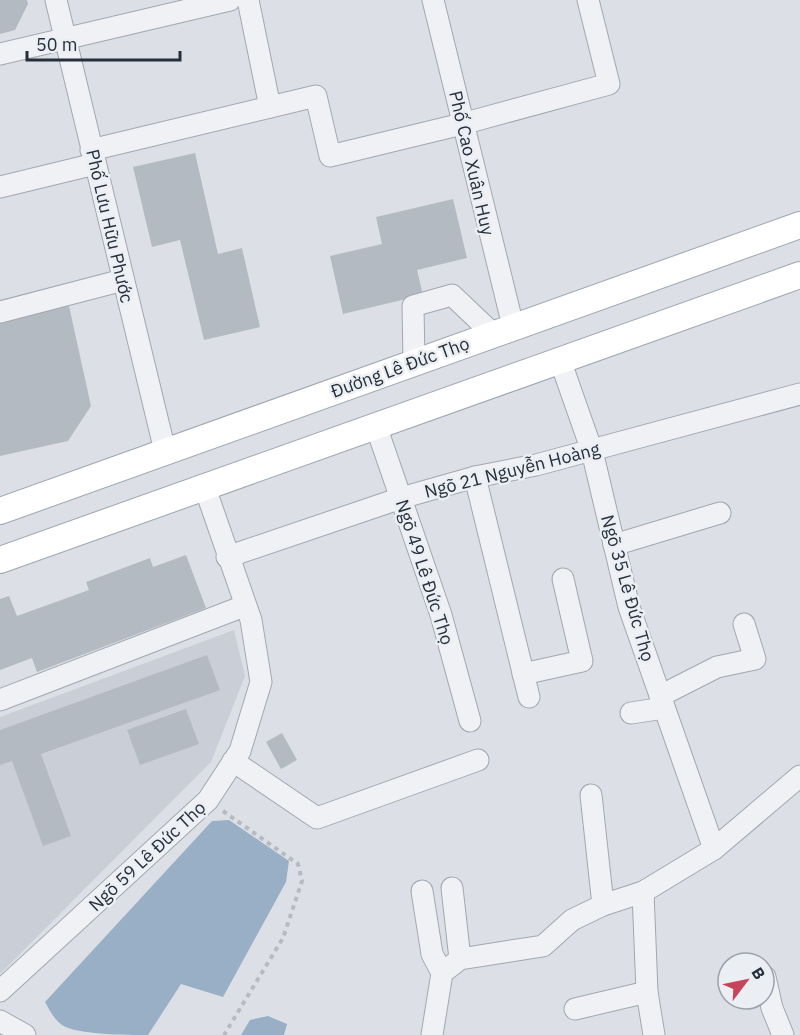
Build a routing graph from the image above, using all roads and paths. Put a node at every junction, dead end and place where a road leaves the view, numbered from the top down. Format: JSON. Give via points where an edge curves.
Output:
{"nodes":[{"id":1,"x":56,"y":0,"type":"edge"},
{"id":2,"x":230,"y":0,"type":"edge"},
{"id":3,"x":248,"y":0,"type":"edge"},
{"id":4,"x":433,"y":0,"type":"edge"},
{"id":5,"x":588,"y":0,"type":"edge"},
{"id":6,"x":65,"y":39,"type":"junction"},
{"id":7,"x":0,"y":54,"type":"edge"},
{"id":8,"x":270,"y":107,"type":"junction"},
{"id":9,"x":462,"y":124,"type":"junction"},
{"id":10,"x":93,"y":157,"type":"junction"},
{"id":11,"x":0,"y":187,"type":"edge"},
{"id":12,"x":800,"y":225,"type":"edge"},
{"id":13,"x":800,"y":275,"type":"edge"},
{"id":14,"x":123,"y":280,"type":"junction"},
{"id":15,"x":0,"y":312,"type":"edge"},
{"id":16,"x":503,"y":330,"type":"junction"},
{"id":17,"x":560,"y":360,"type":"junction"},
{"id":18,"x":414,"y":362,"type":"junction"},
{"id":19,"x":800,"y":394,"type":"edge"},
{"id":20,"x":376,"y":426,"type":"junction"},
{"id":21,"x":165,"y":451,"type":"junction"},
{"id":22,"x":592,"y":451,"type":"junction"},
{"id":23,"x":475,"y":477,"type":"junction"},
{"id":24,"x":206,"y":488,"type":"junction"},
{"id":25,"x":401,"y":498,"type":"junction"},
{"id":26,"x":0,"y":511,"type":"edge"},
{"id":27,"x":720,"y":513,"type":"dead end"},
{"id":28,"x":614,"y":545,"type":"junction"},
{"id":29,"x":227,"y":557,"type":"junction"},
{"id":30,"x":0,"y":560,"type":"edge"},
{"id":31,"x":563,"y":579,"type":"dead end"},
{"id":32,"x":244,"y":606,"type":"junction"},
{"id":33,"x":744,"y":624,"type":"dead end"},
{"id":34,"x":523,"y":674,"type":"junction"},
{"id":35,"x":529,"y":697,"type":"dead end"},
{"id":36,"x":0,"y":700,"type":"edge"},
{"id":37,"x":662,"y":702,"type":"junction"},
{"id":38,"x":631,"y":713,"type":"dead end"},
{"id":39,"x":470,"y":721,"type":"dead end"},
{"id":40,"x":478,"y":760,"type":"dead end"},
{"id":41,"x":233,"y":761,"type":"junction"},
{"id":42,"x":800,"y":776,"type":"edge"},
{"id":43,"x":591,"y":795,"type":"dead end"},
{"id":44,"x":208,"y":800,"type":"junction"},
{"id":45,"x":714,"y":849,"type":"junction"},
{"id":46,"x":452,"y":888,"type":"dead end"},
{"id":47,"x":422,"y":891,"type":"dead end"},
{"id":48,"x":643,"y":892,"type":"junction"},
{"id":49,"x":603,"y":905,"type":"junction"},
{"id":50,"x":460,"y":959,"type":"junction"},
{"id":51,"x":442,"y":973,"type":"junction"},
{"id":52,"x":0,"y":991,"type":"edge"},
{"id":53,"x":647,"y":992,"type":"junction"},
{"id":54,"x":575,"y":1009,"type":"dead end"},
{"id":55,"x":773,"y":1011,"type":"edge"},
{"id":56,"x":0,"y":1021,"type":"edge"},
{"id":57,"x":25,"y":1035,"type":"edge"},
{"id":58,"x":224,"y":1035,"type":"edge"},
{"id":59,"x":432,"y":1035,"type":"edge"},
{"id":60,"x":654,"y":1035,"type":"edge"},
{"id":61,"x":783,"y":1035,"type":"edge"}],
"edges":[{"from":1,"to":6,"type":"street","name":"Phố Lưu Hữu Phước"},
{"from":2,"to":6,"type":"street"},
{"from":3,"to":8,"type":"street"},
{"from":4,"to":9,"type":"street","name":"Phố Cao Xuân Huy"},
{"from":5,"to":9,"type":"street","via":[[609,84]]},
{"from":6,"to":7,"type":"street"},
{"from":6,"to":10,"type":"street","name":"Phố Lưu Hữu Phước"},
{"from":8,"to":9,"type":"street","via":[[316,96],[330,156]]},
{"from":8,"to":10,"type":"street"},
{"from":9,"to":16,"type":"street","name":"Phố Cao Xuân Huy"},
{"from":10,"to":11,"type":"street"},
{"from":10,"to":14,"type":"street","name":"Phố Lưu Hữu Phước"},
{"from":12,"to":16,"type":"main road","name":"Đường Lê Đức Thọ"},
{"from":13,"to":17,"type":"main road"},
{"from":14,"to":15,"type":"street"},
{"from":14,"to":21,"type":"street","name":"Phố Lưu Hữu Phước"},
{"from":16,"to":18,"type":"main road","name":"Đường Lê Đức Thọ"},
{"from":16,"to":18,"type":"street","via":[[452,295],[413,306]]},
{"from":17,"to":20,"type":"main road"},
{"from":17,"to":22,"type":"street","name":"Ngõ 35 Lê Đức Thọ"},
{"from":18,"to":21,"type":"main road","name":"Đường Lê Đức Thọ"},
{"from":19,"to":22,"type":"street","name":"Ngõ 21 Nguyễn Hoàng"},
{"from":20,"to":24,"type":"main road"},
{"from":20,"to":25,"type":"street","name":"Ngõ 49 Lê Đức Thọ"},
{"from":21,"to":26,"type":"main road","name":"Đường Lê Đức Thọ"},
{"from":22,"to":23,"type":"street","name":"Ngõ 21 Nguyễn Hoàng"},
{"from":22,"to":28,"type":"street","name":"Ngõ 35 Lê Đức Thọ"},
{"from":23,"to":25,"type":"street","name":"Ngõ 21 Nguyễn Hoàng"},
{"from":23,"to":34,"type":"street"},
{"from":24,"to":29,"type":"street","name":"Ngõ 59 Lê Đức Thọ"},
{"from":24,"to":30,"type":"main road"},
{"from":25,"to":29,"type":"street","name":"Ngõ 21 Nguyễn Hoàng"},
{"from":25,"to":39,"type":"street","name":"Ngõ 49 Lê Đức Thọ","via":[[441,615]]},
{"from":27,"to":28,"type":"street"},
{"from":28,"to":37,"type":"street","name":"Ngõ 35 Lê Đức Thọ","via":[[629,607]]},
{"from":29,"to":32,"type":"street","name":"Ngõ 59 Lê Đức Thọ"},
{"from":31,"to":34,"type":"street","via":[[589,663]]},
{"from":32,"to":36,"type":"street"},
{"from":32,"to":41,"type":"street","name":"Ngõ 59 Lê Đức Thọ","via":[[251,620],[261,682],[240,751]]},
{"from":33,"to":37,"type":"street","via":[[755,659],[717,667]]},
{"from":34,"to":35,"type":"street"},
{"from":37,"to":38,"type":"street"},
{"from":37,"to":45,"type":"street","name":"Ngõ 35 Lê Đức Thọ"},
{"from":40,"to":41,"type":"street","via":[[317,818]]},
{"from":41,"to":44,"type":"street","name":"Ngõ 59 Lê Đức Thọ"},
{"from":42,"to":45,"type":"street"},
{"from":43,"to":49,"type":"street"},
{"from":44,"to":52,"type":"street","name":"Ngõ 59 Lê Đức Thọ"},
{"from":44,"to":58,"type":"path","via":[[298,864],[302,881],[283,938]]},
{"from":45,"to":48,"type":"street"},
{"from":46,"to":50,"type":"street"},
{"from":47,"to":51,"type":"street","via":[[432,954]]},
{"from":48,"to":49,"type":"street"},
{"from":48,"to":53,"type":"street"},
{"from":49,"to":50,"type":"street","via":[[572,920],[543,946]]},
{"from":50,"to":51,"type":"street"},
{"from":51,"to":59,"type":"street"},
{"from":53,"to":54,"type":"street"},
{"from":53,"to":60,"type":"street"},
{"from":55,"to":61,"type":"street"},
{"from":56,"to":57,"type":"street"}]}
